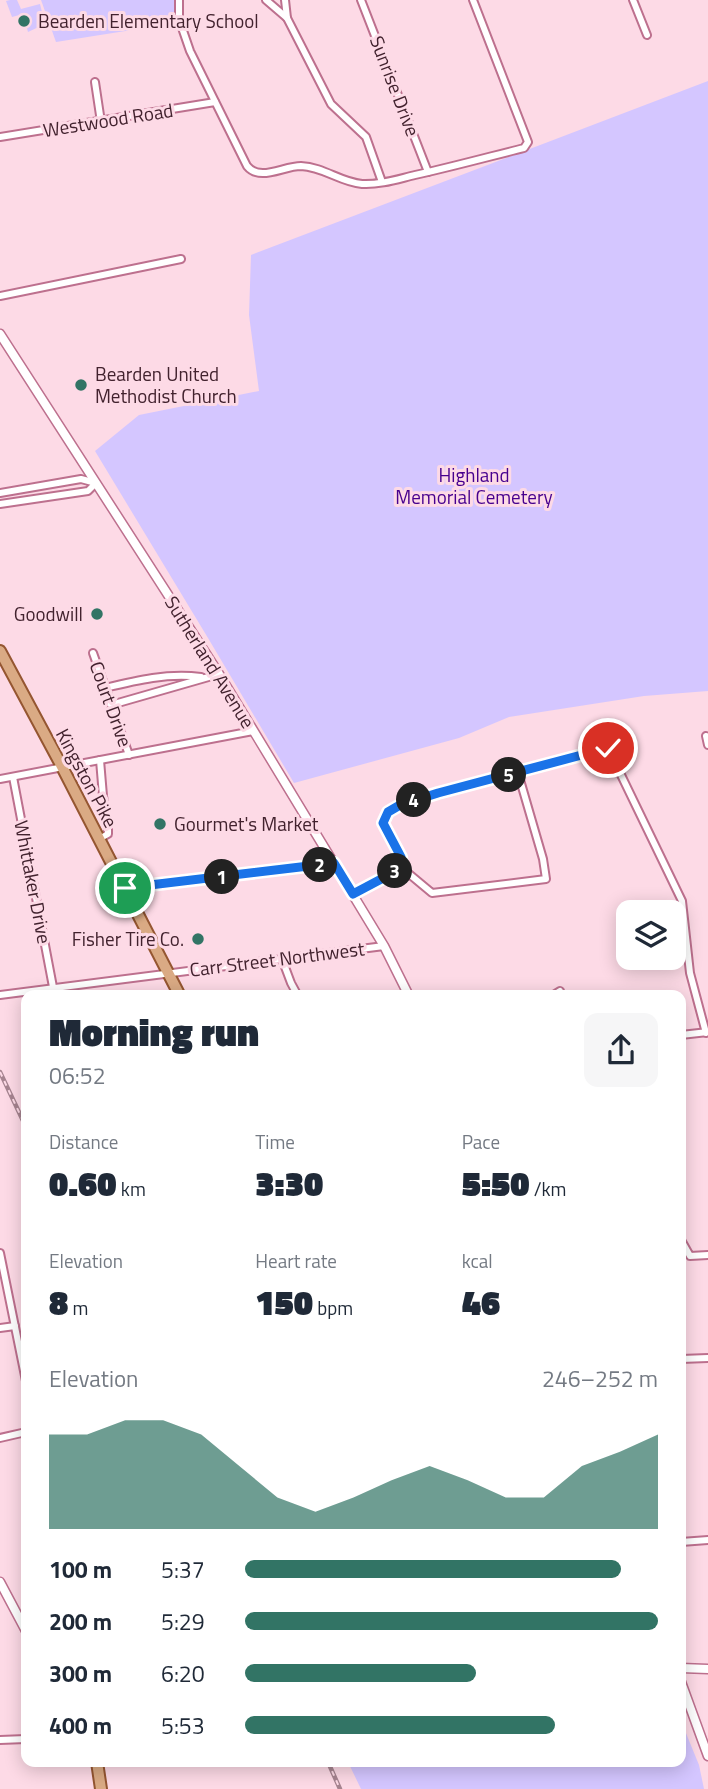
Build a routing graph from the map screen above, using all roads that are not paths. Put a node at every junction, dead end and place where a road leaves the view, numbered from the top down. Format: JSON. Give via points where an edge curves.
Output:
{"nodes":[{"id":1,"x":179,"y":0,"type":"edge"},
{"id":2,"x":265,"y":0,"type":"edge"},
{"id":3,"x":285,"y":0,"type":"edge"},
{"id":4,"x":361,"y":0,"type":"edge"},
{"id":5,"x":474,"y":0,"type":"edge"},
{"id":6,"x":633,"y":0,"type":"edge"},
{"id":7,"x":287,"y":18,"type":"junction"},
{"id":8,"x":647,"y":35,"type":"dead end"},
{"id":9,"x":95,"y":82,"type":"dead end"},
{"id":10,"x":215,"y":102,"type":"junction"},
{"id":11,"x":101,"y":122,"type":"junction"},
{"id":12,"x":0,"y":137,"type":"edge"},
{"id":13,"x":428,"y":172,"type":"junction"},
{"id":14,"x":382,"y":182,"type":"junction"},
{"id":15,"x":181,"y":260,"type":"dead end"},
{"id":16,"x":0,"y":296,"type":"edge"},
{"id":17,"x":0,"y":334,"type":"edge"},
{"id":18,"x":96,"y":483,"type":"junction"},
{"id":19,"x":0,"y":493,"type":"edge"},
{"id":20,"x":0,"y":505,"type":"edge"},
{"id":21,"x":0,"y":651,"type":"edge"},
{"id":22,"x":93,"y":653,"type":"dead end"},
{"id":23,"x":219,"y":674,"type":"junction"},
{"id":24,"x":206,"y":678,"type":"junction"},
{"id":25,"x":105,"y":688,"type":"junction"},
{"id":26,"x":111,"y":705,"type":"junction"},
{"id":27,"x":253,"y":731,"type":"junction"},
{"id":28,"x":706,"y":736,"type":"edge"},
{"id":29,"x":708,"y":745,"type":"edge"},
{"id":30,"x":129,"y":755,"type":"junction"},
{"id":31,"x":100,"y":760,"type":"junction"},
{"id":32,"x":62,"y":767,"type":"junction"},
{"id":33,"x":518,"y":772,"type":"junction"},
{"id":34,"x":13,"y":777,"type":"junction"},
{"id":35,"x":0,"y":779,"type":"edge"},
{"id":36,"x":99,"y":839,"type":"junction"},
{"id":37,"x":334,"y":863,"type":"junction"},
{"id":38,"x":402,"y":868,"type":"junction"},
{"id":39,"x":125,"y":888,"type":"junction"},
{"id":40,"x":353,"y":894,"type":"junction"},
{"id":41,"x":384,"y":946,"type":"junction"},
{"id":42,"x":282,"y":959,"type":"junction"},
{"id":43,"x":169,"y":973,"type":"junction"},
{"id":44,"x":53,"y":987,"type":"junction"},
{"id":45,"x":33,"y":990,"type":"edge"},
{"id":46,"x":177,"y":990,"type":"edge"},
{"id":47,"x":295,"y":990,"type":"edge"},
{"id":48,"x":406,"y":990,"type":"edge"},
{"id":49,"x":21,"y":992,"type":"edge"},
{"id":50,"x":0,"y":995,"type":"edge"},
{"id":51,"x":707,"y":1033,"type":"edge"},
{"id":52,"x":686,"y":1035,"type":"edge"},
{"id":53,"x":686,"y":1249,"type":"edge"},
{"id":54,"x":0,"y":1253,"type":"edge"},
{"id":55,"x":708,"y":1255,"type":"edge"},
{"id":56,"x":15,"y":1326,"type":"junction"},
{"id":57,"x":0,"y":1328,"type":"edge"},
{"id":58,"x":21,"y":1356,"type":"edge"},
{"id":59,"x":708,"y":1358,"type":"edge"},
{"id":60,"x":686,"y":1359,"type":"edge"},
{"id":61,"x":21,"y":1433,"type":"edge"},
{"id":62,"x":0,"y":1438,"type":"edge"},
{"id":63,"x":708,"y":1540,"type":"edge"},
{"id":64,"x":686,"y":1542,"type":"edge"},
{"id":65,"x":0,"y":1582,"type":"edge"},
{"id":66,"x":21,"y":1622,"type":"edge"},
{"id":67,"x":686,"y":1668,"type":"edge"},
{"id":68,"x":708,"y":1669,"type":"edge"},
{"id":69,"x":686,"y":1696,"type":"edge"},
{"id":70,"x":21,"y":1739,"type":"edge"},
{"id":71,"x":0,"y":1740,"type":"edge"},
{"id":72,"x":708,"y":1756,"type":"edge"},
{"id":73,"x":98,"y":1767,"type":"edge"},
{"id":74,"x":101,"y":1789,"type":"edge"}],
"edges":[{"from":1,"to":10,"type":"street","via":[[183,34]]},
{"from":2,"to":7,"type":"street"},
{"from":3,"to":7,"type":"street"},
{"from":4,"to":13,"type":"street","name":"Sunrise Drive"},
{"from":5,"to":13,"type":"street","via":[[527,146]]},
{"from":6,"to":8,"type":"street"},
{"from":7,"to":14,"type":"street","via":[[331,104],[366,137]]},
{"from":9,"to":11,"type":"street"},
{"from":10,"to":11,"type":"street","name":"Westwood Road"},
{"from":10,"to":14,"type":"street","via":[[247,166],[257,174],[314,167],[354,183]]},
{"from":11,"to":12,"type":"street","name":"Westwood Road"},
{"from":13,"to":14,"type":"street"},
{"from":15,"to":16,"type":"street"},
{"from":17,"to":18,"type":"street","name":"Sutherland Avenue"},
{"from":18,"to":19,"type":"street","via":[[80,479]]},
{"from":18,"to":20,"type":"street","via":[[88,491]]},
{"from":18,"to":23,"type":"street","name":"Sutherland Avenue"},
{"from":21,"to":32,"type":"main road","name":"Kingston Pike"},
{"from":22,"to":25,"type":"street","name":"Court Drive"},
{"from":23,"to":24,"type":"street"},
{"from":23,"to":27,"type":"street","name":"Sutherland Avenue"},
{"from":24,"to":25,"type":"street","via":[[154,677]]},
{"from":24,"to":26,"type":"street"},
{"from":25,"to":26,"type":"street","name":"Court Drive"},
{"from":26,"to":30,"type":"street","name":"Court Drive"},
{"from":27,"to":30,"type":"street"},
{"from":27,"to":37,"type":"street","name":"Sutherland Avenue"},
{"from":28,"to":29,"type":"street"},
{"from":30,"to":31,"type":"street"},
{"from":31,"to":32,"type":"street"},
{"from":31,"to":36,"type":"street","via":[[108,834]]},
{"from":32,"to":34,"type":"street"},
{"from":32,"to":36,"type":"main road","name":"Kingston Pike"},
{"from":33,"to":38,"type":"street","via":[[388,812],[383,823]]},
{"from":33,"to":38,"type":"street","via":[[546,879],[432,893]]},
{"from":33,"to":51,"type":"street","via":[[608,748],[682,901],[690,973]]},
{"from":34,"to":35,"type":"street"},
{"from":34,"to":44,"type":"street","name":"Whittaker Drive"},
{"from":36,"to":39,"type":"main road","name":"Kingston Pike"},
{"from":37,"to":39,"type":"street"},
{"from":37,"to":40,"type":"street","name":"Sutherland Avenue"},
{"from":38,"to":40,"type":"street"},
{"from":39,"to":43,"type":"main road","name":"Kingston Pike"},
{"from":40,"to":41,"type":"street","name":"Sutherland Avenue"},
{"from":41,"to":42,"type":"street","name":"Carr Street Northwest"},
{"from":41,"to":48,"type":"street","name":"Sutherland Avenue"},
{"from":42,"to":43,"type":"street","name":"Carr Street Northwest"},
{"from":42,"to":47,"type":"street"},
{"from":43,"to":44,"type":"street","name":"Carr Street Northwest"},
{"from":43,"to":46,"type":"main road","name":"Kingston Pike"},
{"from":44,"to":45,"type":"street","name":"Carr Street Northwest"},
{"from":49,"to":50,"type":"street","name":"Carr Street Northwest"},
{"from":51,"to":52,"type":"street"},
{"from":53,"to":55,"type":"street","via":[[690,1256]]},
{"from":54,"to":56,"type":"street"},
{"from":56,"to":57,"type":"street"},
{"from":56,"to":58,"type":"street"},
{"from":59,"to":60,"type":"street"},
{"from":61,"to":62,"type":"street"},
{"from":63,"to":64,"type":"street"},
{"from":65,"to":66,"type":"street"},
{"from":67,"to":68,"type":"street"},
{"from":69,"to":72,"type":"street"},
{"from":70,"to":71,"type":"street"},
{"from":73,"to":74,"type":"main road"}]}
